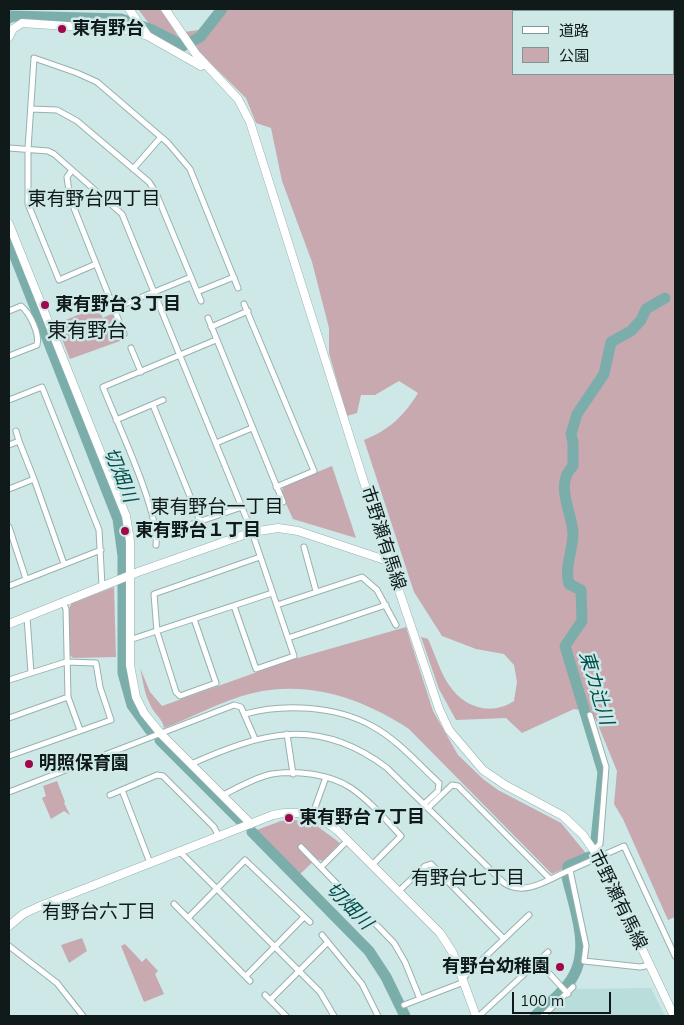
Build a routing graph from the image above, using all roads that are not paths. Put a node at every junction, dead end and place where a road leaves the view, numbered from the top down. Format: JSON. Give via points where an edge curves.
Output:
{"nodes":[{"id":1,"x":129,"y":9,"type":"edge"},
{"id":2,"x":165,"y":9,"type":"edge"},
{"id":3,"x":148,"y":36,"type":"junction"},
{"id":4,"x":9,"y":37,"type":"edge"},
{"id":5,"x":205,"y":64,"type":"junction"},
{"id":6,"x":30,"y":109,"type":"junction"},
{"id":7,"x":161,"y":137,"type":"junction"},
{"id":8,"x":9,"y":148,"type":"edge"},
{"id":9,"x":28,"y":149,"type":"junction"},
{"id":10,"x":134,"y":169,"type":"junction"},
{"id":11,"x":72,"y":170,"type":"junction"},
{"id":12,"x":9,"y":224,"type":"edge"},
{"id":13,"x":96,"y":264,"type":"junction"},
{"id":14,"x":191,"y":277,"type":"junction"},
{"id":15,"x":234,"y":277,"type":"junction"},
{"id":16,"x":238,"y":288,"type":"dead end"},
{"id":17,"x":154,"y":292,"type":"junction"},
{"id":18,"x":197,"y":292,"type":"junction"},
{"id":19,"x":201,"y":301,"type":"dead end"},
{"id":20,"x":244,"y":304,"type":"dead end"},
{"id":21,"x":115,"y":308,"type":"junction"},
{"id":22,"x":9,"y":311,"type":"edge"},
{"id":23,"x":248,"y":311,"type":"junction"},
{"id":24,"x":208,"y":318,"type":"dead end"},
{"id":25,"x":211,"y":326,"type":"junction"},
{"id":26,"x":124,"y":334,"type":"dead end"},
{"id":27,"x":216,"y":340,"type":"junction"},
{"id":28,"x":130,"y":348,"type":"dead end"},
{"id":29,"x":9,"y":356,"type":"edge"},
{"id":30,"x":180,"y":356,"type":"junction"},
{"id":31,"x":141,"y":372,"type":"junction"},
{"id":32,"x":9,"y":400,"type":"edge"},
{"id":33,"x":163,"y":400,"type":"dead end"},
{"id":34,"x":153,"y":405,"type":"junction"},
{"id":35,"x":116,"y":420,"type":"junction"},
{"id":36,"x":252,"y":428,"type":"junction"},
{"id":37,"x":16,"y":431,"type":"dead end"},
{"id":38,"x":19,"y":441,"type":"junction"},
{"id":39,"x":216,"y":443,"type":"junction"},
{"id":40,"x":9,"y":445,"type":"edge"},
{"id":41,"x":34,"y":479,"type":"junction"},
{"id":42,"x":276,"y":487,"type":"junction"},
{"id":43,"x":9,"y":489,"type":"edge"},
{"id":44,"x":283,"y":502,"type":"dead end"},
{"id":45,"x":242,"y":507,"type":"junction"},
{"id":46,"x":200,"y":521,"type":"junction"},
{"id":47,"x":9,"y":527,"type":"edge"},
{"id":48,"x":252,"y":532,"type":"junction"},
{"id":49,"x":157,"y":536,"type":"junction"},
{"id":50,"x":156,"y":545,"type":"dead end"},
{"id":51,"x":304,"y":547,"type":"dead end"},
{"id":52,"x":101,"y":550,"type":"junction"},
{"id":53,"x":260,"y":557,"type":"junction"},
{"id":54,"x":388,"y":558,"type":"junction"},
{"id":55,"x":64,"y":564,"type":"junction"},
{"id":56,"x":130,"y":575,"type":"junction"},
{"id":57,"x":26,"y":579,"type":"junction"},
{"id":58,"x":9,"y":586,"type":"edge"},
{"id":59,"x":102,"y":586,"type":"junction"},
{"id":60,"x":316,"y":590,"type":"junction"},
{"id":61,"x":272,"y":593,"type":"junction"},
{"id":62,"x":63,"y":602,"type":"junction"},
{"id":63,"x":277,"y":605,"type":"junction"},
{"id":64,"x":386,"y":605,"type":"junction"},
{"id":65,"x":234,"y":606,"type":"junction"},
{"id":66,"x":27,"y":617,"type":"junction"},
{"id":67,"x":194,"y":619,"type":"junction"},
{"id":68,"x":9,"y":624,"type":"edge"},
{"id":69,"x":396,"y":625,"type":"dead end"},
{"id":70,"x":157,"y":632,"type":"junction"},
{"id":71,"x":288,"y":638,"type":"junction"},
{"id":72,"x":129,"y":640,"type":"junction"},
{"id":73,"x":66,"y":662,"type":"junction"},
{"id":74,"x":31,"y":673,"type":"junction"},
{"id":75,"x":9,"y":680,"type":"edge"},
{"id":76,"x":68,"y":697,"type":"junction"},
{"id":77,"x":245,"y":714,"type":"junction"},
{"id":78,"x":590,"y":715,"type":"dead end"},
{"id":79,"x":9,"y":718,"type":"edge"},
{"id":80,"x":80,"y":730,"type":"junction"},
{"id":81,"x":161,"y":734,"type":"junction"},
{"id":82,"x":287,"y":734,"type":"junction"},
{"id":83,"x":255,"y":739,"type":"junction"},
{"id":84,"x":9,"y":756,"type":"edge"},
{"id":85,"x":191,"y":764,"type":"junction"},
{"id":86,"x":292,"y":774,"type":"junction"},
{"id":87,"x":326,"y":777,"type":"junction"},
{"id":88,"x":122,"y":790,"type":"junction"},
{"id":89,"x":9,"y":792,"type":"edge"},
{"id":90,"x":110,"y":795,"type":"dead end"},
{"id":91,"x":223,"y":796,"type":"junction"},
{"id":92,"x":426,"y":806,"type":"junction"},
{"id":93,"x":312,"y":816,"type":"junction"},
{"id":94,"x":251,"y":824,"type":"junction"},
{"id":95,"x":219,"y":837,"type":"junction"},
{"id":96,"x":348,"y":840,"type":"junction"},
{"id":97,"x":301,"y":847,"type":"dead end"},
{"id":98,"x":594,"y":850,"type":"junction"},
{"id":99,"x":180,"y":852,"type":"junction"},
{"id":100,"x":599,"y":858,"type":"junction"},
{"id":101,"x":150,"y":863,"type":"junction"},
{"id":102,"x":372,"y":865,"type":"junction"},
{"id":103,"x":321,"y":867,"type":"junction"},
{"id":104,"x":570,"y":870,"type":"junction"},
{"id":105,"x":550,"y":879,"type":"junction"},
{"id":106,"x":217,"y":890,"type":"junction"},
{"id":107,"x":399,"y":891,"type":"junction"},
{"id":108,"x":174,"y":904,"type":"dead end"},
{"id":109,"x":529,"y":915,"type":"dead end"},
{"id":110,"x":304,"y":917,"type":"junction"},
{"id":111,"x":188,"y":918,"type":"junction"},
{"id":112,"x":310,"y":922,"type":"dead end"},
{"id":113,"x":9,"y":926,"type":"edge"},
{"id":114,"x":322,"y":935,"type":"dead end"},
{"id":115,"x":504,"y":939,"type":"junction"},
{"id":116,"x":328,"y":942,"type":"junction"},
{"id":117,"x":9,"y":946,"type":"edge"},
{"id":118,"x":275,"y":947,"type":"junction"},
{"id":119,"x":548,"y":952,"type":"dead end"},
{"id":120,"x":675,"y":956,"type":"edge"},
{"id":121,"x":538,"y":961,"type":"junction"},
{"id":122,"x":650,"y":965,"type":"junction"},
{"id":123,"x":299,"y":971,"type":"junction"},
{"id":124,"x":247,"y":975,"type":"junction"},
{"id":125,"x":463,"y":980,"type":"junction"},
{"id":126,"x":250,"y":981,"type":"dead end"},
{"id":127,"x":573,"y":987,"type":"dead end"},
{"id":128,"x":568,"y":994,"type":"junction"},
{"id":129,"x":264,"y":995,"type":"dead end"},
{"id":130,"x":420,"y":998,"type":"junction"},
{"id":131,"x":271,"y":999,"type":"junction"},
{"id":132,"x":404,"y":1005,"type":"dead end"},
{"id":133,"x":83,"y":1016,"type":"edge"},
{"id":134,"x":286,"y":1016,"type":"edge"},
{"id":135,"x":334,"y":1016,"type":"edge"},
{"id":136,"x":378,"y":1016,"type":"edge"},
{"id":137,"x":477,"y":1016,"type":"edge"},
{"id":138,"x":543,"y":1016,"type":"edge"},
{"id":139,"x":674,"y":1016,"type":"edge"}],
"edges":[{"from":1,"to":3,"type":"street"},
{"from":2,"to":5,"type":"street","name":"市野瀬有馬線","via":[[187,44]]},
{"from":3,"to":4,"type":"street","via":[[120,28],[25,23],[15,27]]},
{"from":3,"to":5,"type":"street","via":[[201,66]]},
{"from":5,"to":54,"type":"street","name":"市野瀬有馬線","via":[[238,99],[250,122]]},
{"from":6,"to":7,"type":"street","via":[[34,58],[97,82]]},
{"from":6,"to":9,"type":"street"},
{"from":6,"to":10,"type":"street","via":[[57,110],[68,114]]},
{"from":7,"to":10,"type":"street"},
{"from":7,"to":15,"type":"street","via":[[190,169]]},
{"from":8,"to":9,"type":"street"},
{"from":9,"to":11,"type":"street","via":[[48,151]]},
{"from":9,"to":13,"type":"street","via":[[28,204],[59,280]]},
{"from":10,"to":14,"type":"street","via":[[156,193]]},
{"from":11,"to":13,"type":"street","via":[[67,177],[70,198]]},
{"from":11,"to":17,"type":"street","via":[[122,214]]},
{"from":12,"to":56,"type":"street","via":[[123,505],[129,534]]},
{"from":13,"to":21,"type":"street"},
{"from":14,"to":17,"type":"street"},
{"from":14,"to":18,"type":"street"},
{"from":15,"to":16,"type":"street"},
{"from":15,"to":18,"type":"street"},
{"from":17,"to":21,"type":"street"},
{"from":17,"to":30,"type":"street"},
{"from":18,"to":19,"type":"street"},
{"from":20,"to":23,"type":"street"},
{"from":21,"to":26,"type":"street"},
{"from":22,"to":29,"type":"street","via":[[21,306],[27,310],[39,339],[37,345]]},
{"from":23,"to":25,"type":"street"},
{"from":23,"to":42,"type":"street","via":[[314,471]]},
{"from":24,"to":25,"type":"street"},
{"from":25,"to":27,"type":"street"},
{"from":27,"to":30,"type":"street"},
{"from":27,"to":36,"type":"street"},
{"from":28,"to":31,"type":"street"},
{"from":30,"to":31,"type":"street"},
{"from":30,"to":39,"type":"street"},
{"from":31,"to":35,"type":"street","via":[[103,386]]},
{"from":32,"to":52,"type":"street","via":[[42,387],[93,513]]},
{"from":33,"to":34,"type":"street"},
{"from":34,"to":35,"type":"street"},
{"from":34,"to":46,"type":"street"},
{"from":35,"to":49,"type":"street","via":[[150,506]]},
{"from":36,"to":39,"type":"street"},
{"from":36,"to":42,"type":"street"},
{"from":37,"to":38,"type":"street"},
{"from":38,"to":40,"type":"street"},
{"from":38,"to":41,"type":"street"},
{"from":39,"to":45,"type":"street"},
{"from":41,"to":43,"type":"street"},
{"from":41,"to":55,"type":"street"},
{"from":42,"to":44,"type":"street"},
{"from":45,"to":46,"type":"street"},
{"from":45,"to":48,"type":"street"},
{"from":46,"to":49,"type":"street"},
{"from":47,"to":57,"type":"street"},
{"from":48,"to":53,"type":"street"},
{"from":48,"to":54,"type":"street","via":[[278,528],[298,531]]},
{"from":48,"to":56,"type":"street"},
{"from":49,"to":50,"type":"street"},
{"from":51,"to":60,"type":"street"},
{"from":52,"to":55,"type":"street"},
{"from":52,"to":59,"type":"street"},
{"from":53,"to":61,"type":"street"},
{"from":53,"to":70,"type":"street","via":[[154,594]]},
{"from":54,"to":98,"type":"street","name":"市野瀬有馬線","via":[[449,730],[483,770],[562,816]]},
{"from":55,"to":57,"type":"street"},
{"from":56,"to":59,"type":"street"},
{"from":56,"to":72,"type":"street"},
{"from":57,"to":58,"type":"street"},
{"from":59,"to":62,"type":"street"},
{"from":60,"to":63,"type":"street"},
{"from":60,"to":64,"type":"street","via":[[362,577],[377,590]]},
{"from":61,"to":63,"type":"street"},
{"from":61,"to":65,"type":"street"},
{"from":62,"to":66,"type":"street"},
{"from":62,"to":73,"type":"street","via":[[66,609]]},
{"from":63,"to":71,"type":"street"},
{"from":64,"to":69,"type":"street"},
{"from":64,"to":71,"type":"street"},
{"from":65,"to":67,"type":"street"},
{"from":65,"to":71,"type":"street","via":[[256,669],[294,656]]},
{"from":66,"to":68,"type":"street"},
{"from":66,"to":74,"type":"street"},
{"from":67,"to":70,"type":"street"},
{"from":67,"to":70,"type":"street","via":[[216,683],[180,696]]},
{"from":70,"to":72,"type":"street"},
{"from":72,"to":81,"type":"street","via":[[130,672],[136,697]]},
{"from":73,"to":74,"type":"street"},
{"from":73,"to":76,"type":"street"},
{"from":73,"to":80,"type":"street","via":[[96,663],[111,720]]},
{"from":74,"to":75,"type":"street"},
{"from":76,"to":79,"type":"street"},
{"from":76,"to":80,"type":"street"},
{"from":77,"to":81,"type":"street","via":[[234,704]]},
{"from":77,"to":83,"type":"street"},
{"from":77,"to":92,"type":"street","via":[[313,708],[371,725],[393,740],[439,784],[438,791]]},
{"from":78,"to":98,"type":"street","via":[[606,767],[600,844]]},
{"from":80,"to":84,"type":"street"},
{"from":81,"to":85,"type":"street"},
{"from":81,"to":89,"type":"street"},
{"from":82,"to":83,"type":"street"},
{"from":82,"to":86,"type":"street"},
{"from":82,"to":92,"type":"street","via":[[330,739],[372,756]]},
{"from":83,"to":85,"type":"street"},
{"from":85,"to":91,"type":"street"},
{"from":86,"to":87,"type":"street"},
{"from":86,"to":91,"type":"street","via":[[272,774]]},
{"from":87,"to":93,"type":"street"},
{"from":87,"to":102,"type":"street","via":[[360,795],[401,836]]},
{"from":88,"to":90,"type":"street"},
{"from":88,"to":95,"type":"street","via":[[157,775],[163,776],[214,827]]},
{"from":88,"to":101,"type":"street"},
{"from":91,"to":94,"type":"street"},
{"from":92,"to":105,"type":"street","via":[[513,889],[523,890]]},
{"from":92,"to":105,"type":"street","via":[[452,785],[458,786]]},
{"from":93,"to":94,"type":"street","via":[[283,813]]},
{"from":93,"to":96,"type":"street","via":[[329,824]]},
{"from":94,"to":95,"type":"street"},
{"from":95,"to":99,"type":"street"},
{"from":96,"to":102,"type":"street"},
{"from":96,"to":103,"type":"street"},
{"from":97,"to":103,"type":"street"},
{"from":98,"to":100,"type":"street","name":"市野瀬有馬線"},
{"from":99,"to":101,"type":"street"},
{"from":99,"to":106,"type":"street"},
{"from":100,"to":104,"type":"street"},
{"from":100,"to":120,"type":"street","via":[[624,846]]},
{"from":100,"to":122,"type":"street","name":"市野瀬有馬線"},
{"from":101,"to":113,"type":"street","via":[[32,909]]},
{"from":102,"to":107,"type":"street"},
{"from":103,"to":130,"type":"street","via":[[394,943]]},
{"from":104,"to":105,"type":"street"},
{"from":104,"to":122,"type":"street","via":[[586,946],[584,961],[640,967]]},
{"from":106,"to":110,"type":"street","via":[[246,860]]},
{"from":106,"to":111,"type":"street"},
{"from":106,"to":118,"type":"street"},
{"from":107,"to":115,"type":"street","via":[[431,864]]},
{"from":107,"to":125,"type":"street","via":[[445,939]]},
{"from":108,"to":111,"type":"street"},
{"from":109,"to":115,"type":"street"},
{"from":110,"to":112,"type":"street"},
{"from":110,"to":118,"type":"street"},
{"from":111,"to":124,"type":"street"},
{"from":114,"to":116,"type":"street"},
{"from":115,"to":125,"type":"street"},
{"from":116,"to":123,"type":"street"},
{"from":116,"to":136,"type":"street","via":[[362,984]]},
{"from":117,"to":133,"type":"street","via":[[57,983]]},
{"from":118,"to":123,"type":"street"},
{"from":118,"to":124,"type":"street"},
{"from":119,"to":121,"type":"street"},
{"from":121,"to":128,"type":"street"},
{"from":121,"to":137,"type":"street"},
{"from":122,"to":139,"type":"street","name":"市野瀬有馬線"},
{"from":123,"to":131,"type":"street"},
{"from":123,"to":135,"type":"street","via":[[320,992]]},
{"from":124,"to":126,"type":"street"},
{"from":125,"to":130,"type":"street"},
{"from":125,"to":137,"type":"street"},
{"from":127,"to":128,"type":"street"},
{"from":128,"to":138,"type":"street"},
{"from":129,"to":131,"type":"street"},
{"from":130,"to":132,"type":"street"},
{"from":131,"to":134,"type":"street"}]}
